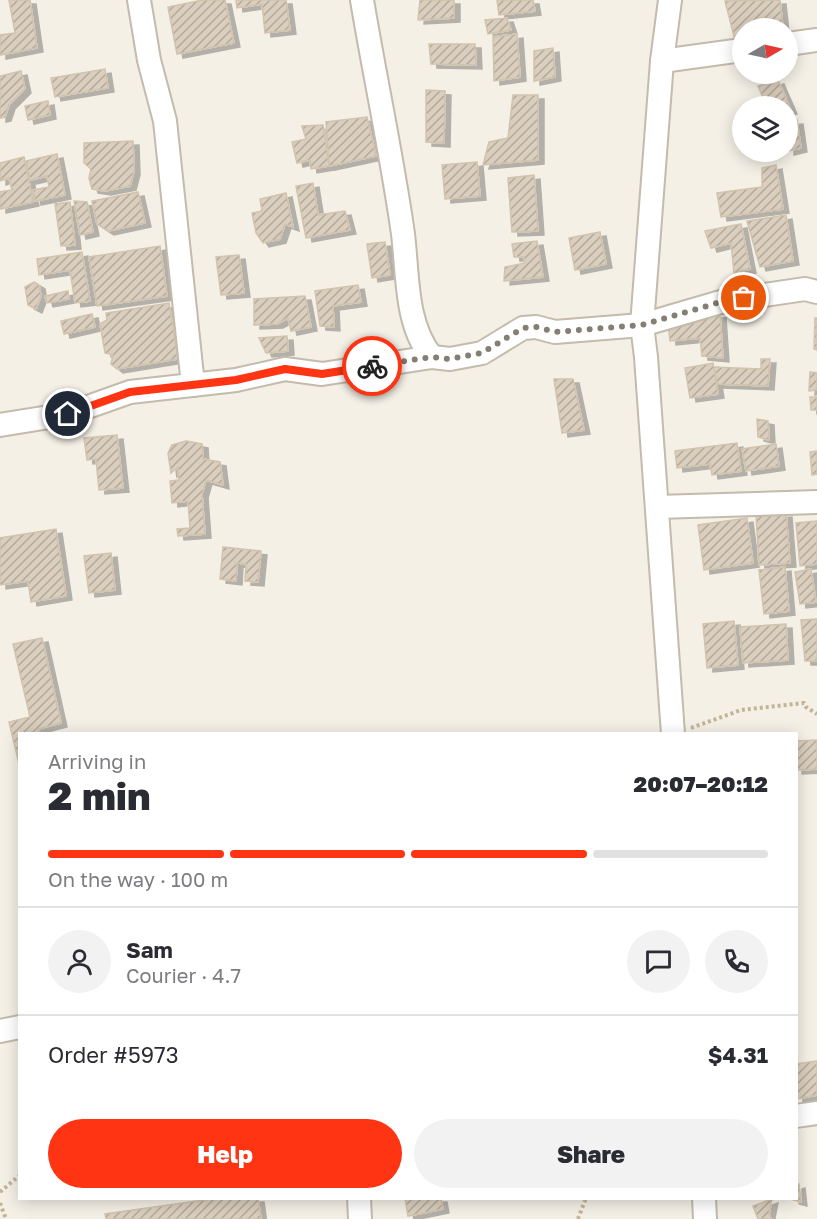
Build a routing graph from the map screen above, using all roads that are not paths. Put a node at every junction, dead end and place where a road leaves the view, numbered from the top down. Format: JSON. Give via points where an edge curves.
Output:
{"nodes":[{"id":1,"x":139,"y":0,"type":"edge"},
{"id":2,"x":362,"y":0,"type":"edge"},
{"id":3,"x":670,"y":0,"type":"edge"},
{"id":4,"x":817,"y":40,"type":"edge"},
{"id":5,"x":798,"y":43,"type":"edge"},
{"id":6,"x":732,"y":51,"type":"edge"},
{"id":7,"x":662,"y":61,"type":"junction"},
{"id":8,"x":817,"y":292,"type":"edge"},
{"id":9,"x":642,"y":325,"type":"junction"},
{"id":10,"x":432,"y":357,"type":"junction"},
{"id":11,"x":193,"y":385,"type":"junction"},
{"id":12,"x":0,"y":425,"type":"edge"},
{"id":13,"x":817,"y":502,"type":"edge"},
{"id":14,"x":657,"y":507,"type":"junction"},
{"id":15,"x":681,"y":731,"type":"edge"},
{"id":16,"x":18,"y":1027,"type":"edge"},
{"id":17,"x":0,"y":1031,"type":"edge"},
{"id":18,"x":817,"y":1113,"type":"edge"},
{"id":19,"x":798,"y":1116,"type":"edge"},
{"id":20,"x":359,"y":1200,"type":"edge"},
{"id":21,"x":704,"y":1200,"type":"edge"},
{"id":22,"x":360,"y":1219,"type":"edge"},
{"id":23,"x":705,"y":1219,"type":"edge"}],
"edges":[{"from":1,"to":11,"type":"street","via":[[165,121]]},
{"from":2,"to":10,"type":"street","via":[[403,235],[408,299],[424,348]]},
{"from":3,"to":7,"type":"street"},
{"from":4,"to":5,"type":"street"},
{"from":6,"to":7,"type":"street"},
{"from":7,"to":9,"type":"street"},
{"from":8,"to":9,"type":"street","via":[[805,289],[724,301]]},
{"from":9,"to":10,"type":"street","via":[[555,332],[523,328],[482,353],[450,359]]},
{"from":9,"to":14,"type":"street"},
{"from":10,"to":11,"type":"street","via":[[322,374],[285,369]]},
{"from":11,"to":12,"type":"street","via":[[130,392],[68,414]]},
{"from":13,"to":14,"type":"street"},
{"from":14,"to":15,"type":"street"},
{"from":16,"to":17,"type":"street"},
{"from":18,"to":19,"type":"street"},
{"from":20,"to":22,"type":"street"},
{"from":21,"to":23,"type":"street"}]}
